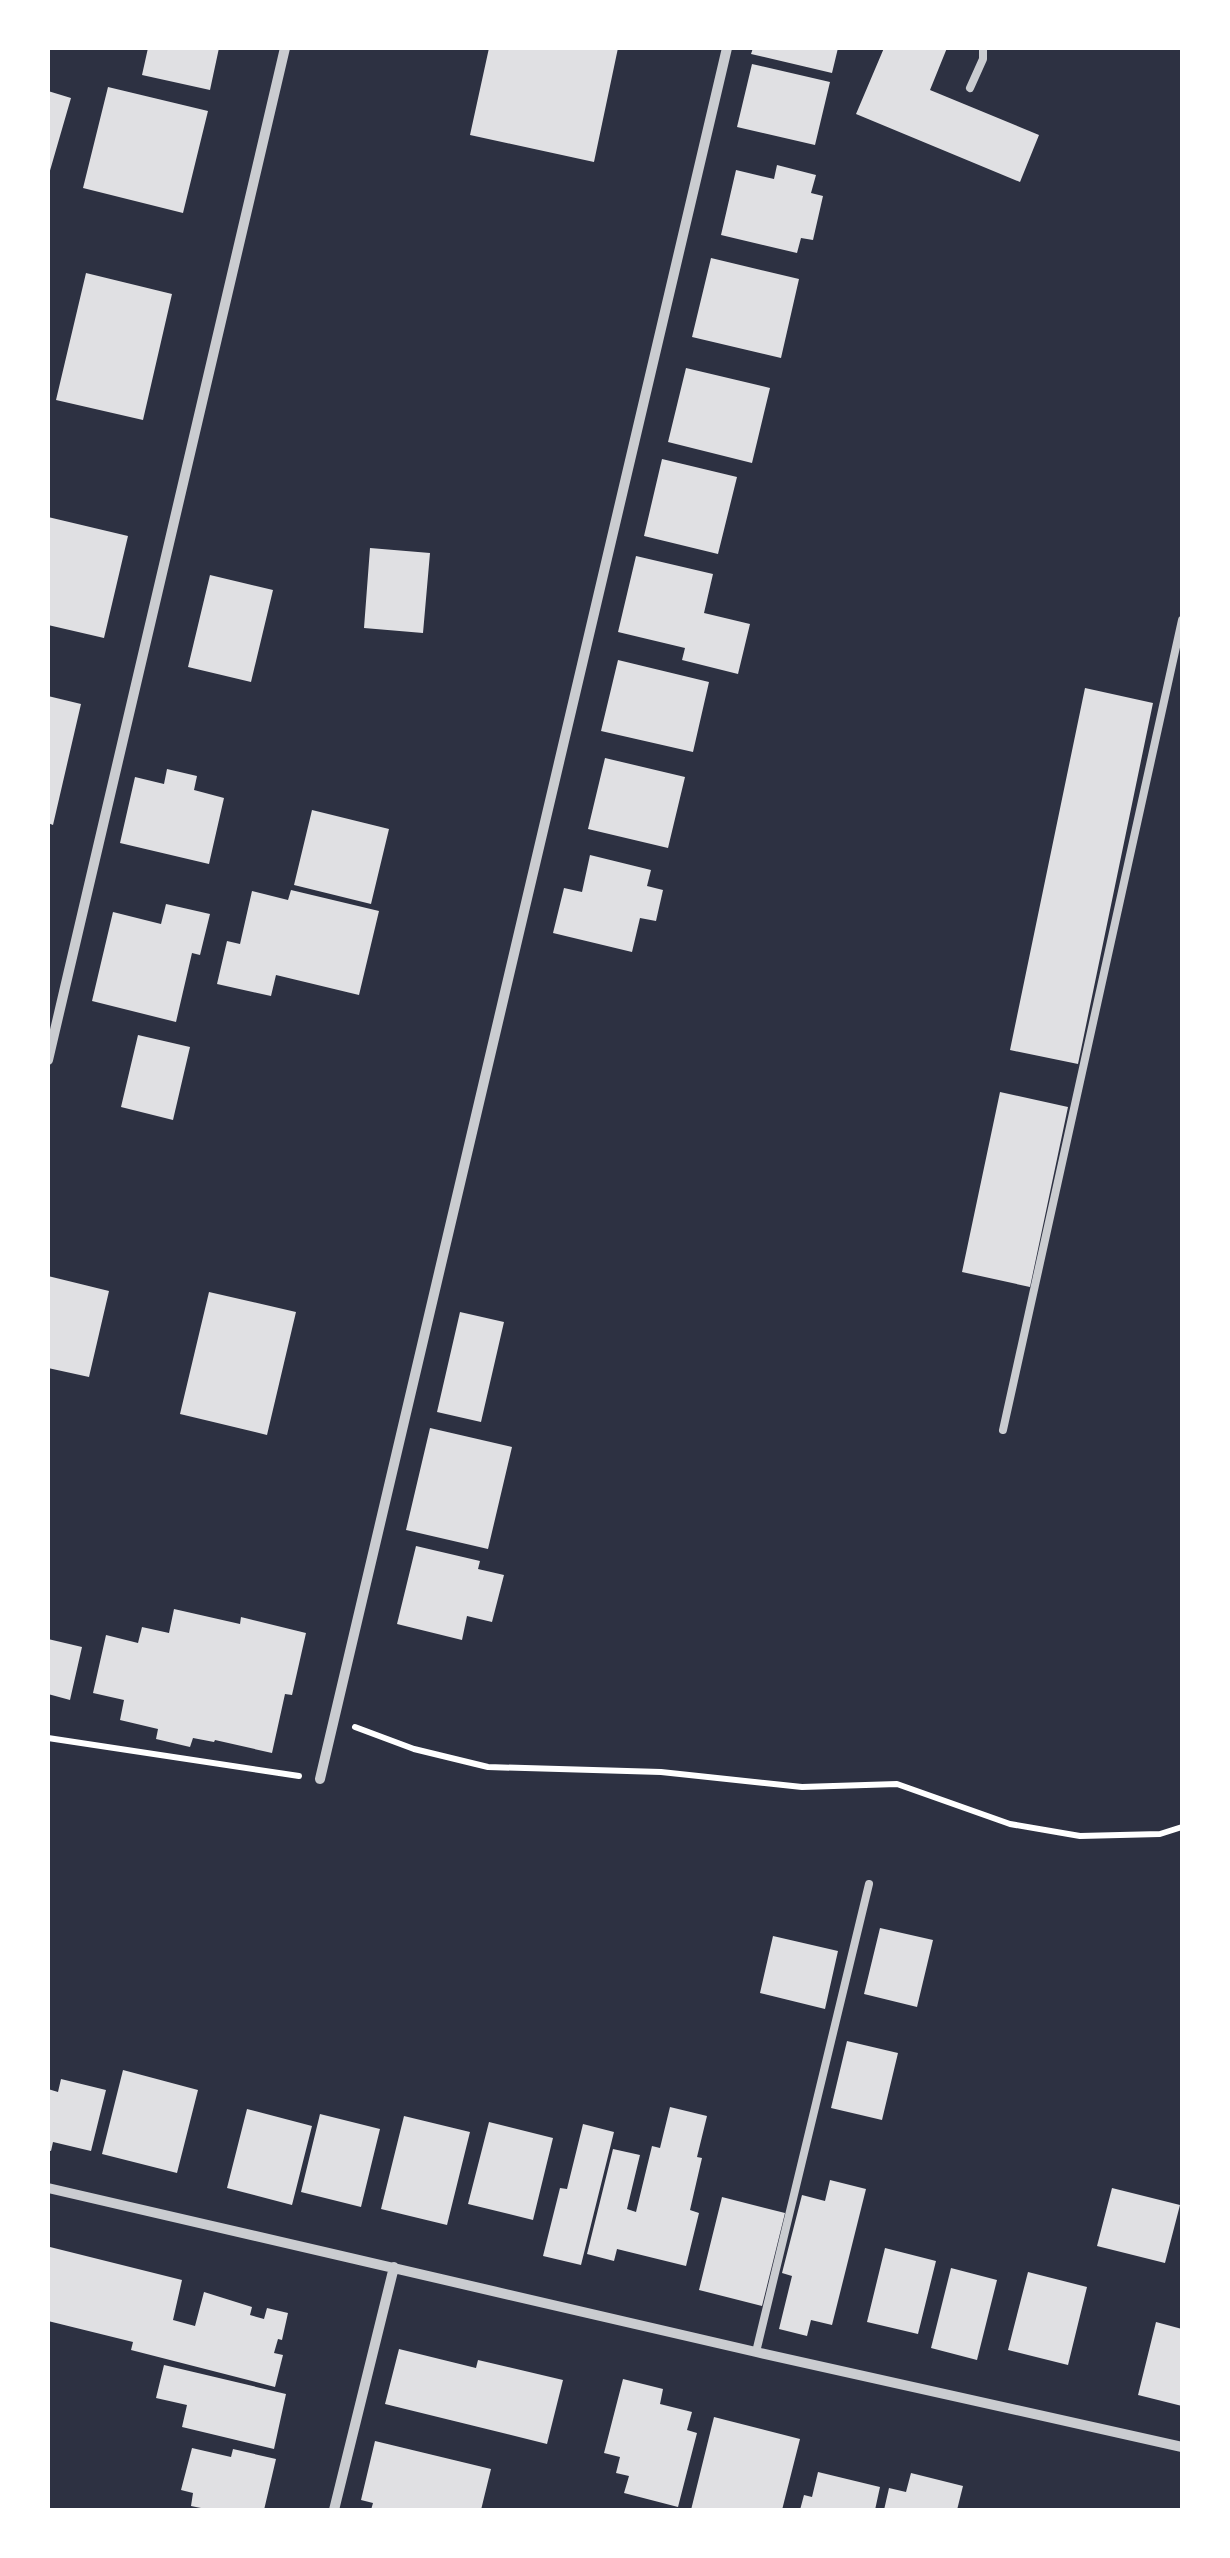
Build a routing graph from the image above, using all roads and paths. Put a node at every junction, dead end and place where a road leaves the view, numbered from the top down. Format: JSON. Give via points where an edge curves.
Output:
{"nodes":[{"id":1,"x":285,"y":48,"type":"edge"},
{"id":2,"x":727,"y":48,"type":"edge"},
{"id":3,"x":983,"y":48,"type":"edge"},
{"id":4,"x":970,"y":88,"type":"dead end"},
{"id":5,"x":1182,"y":620,"type":"edge"},
{"id":6,"x":48,"y":1060,"type":"edge"},
{"id":7,"x":1003,"y":1430,"type":"dead end"},
{"id":8,"x":336,"y":1720,"type":"junction"},
{"id":9,"x":48,"y":1738,"type":"edge"},
{"id":10,"x":320,"y":1779,"type":"joint"},
{"id":11,"x":1182,"y":1828,"type":"edge"},
{"id":12,"x":869,"y":1884,"type":"dead end"},
{"id":13,"x":48,"y":2188,"type":"edge"},
{"id":14,"x":394,"y":2267,"type":"junction"},
{"id":15,"x":756,"y":2352,"type":"junction"},
{"id":16,"x":1182,"y":2446,"type":"edge"},
{"id":17,"x":334,"y":2510,"type":"edge"}],
"edges":[{"from":1,"to":6,"type":"street"},
{"from":2,"to":8,"type":"street"},
{"from":3,"to":4,"type":"lane"},
{"from":5,"to":7,"type":"lane"},
{"from":8,"to":10,"type":"street"},
{"from":8,"to":11,"type":"path","via":[[414,1750],[488,1767],[662,1772],[802,1786],[896,1784],[1010,1824],[1080,1836]]},
{"from":9,"to":10,"type":"path"},
{"from":12,"to":15,"type":"lane"},
{"from":13,"to":14,"type":"street"},
{"from":14,"to":15,"type":"street"},
{"from":14,"to":17,"type":"street"},
{"from":15,"to":16,"type":"street"}]}
